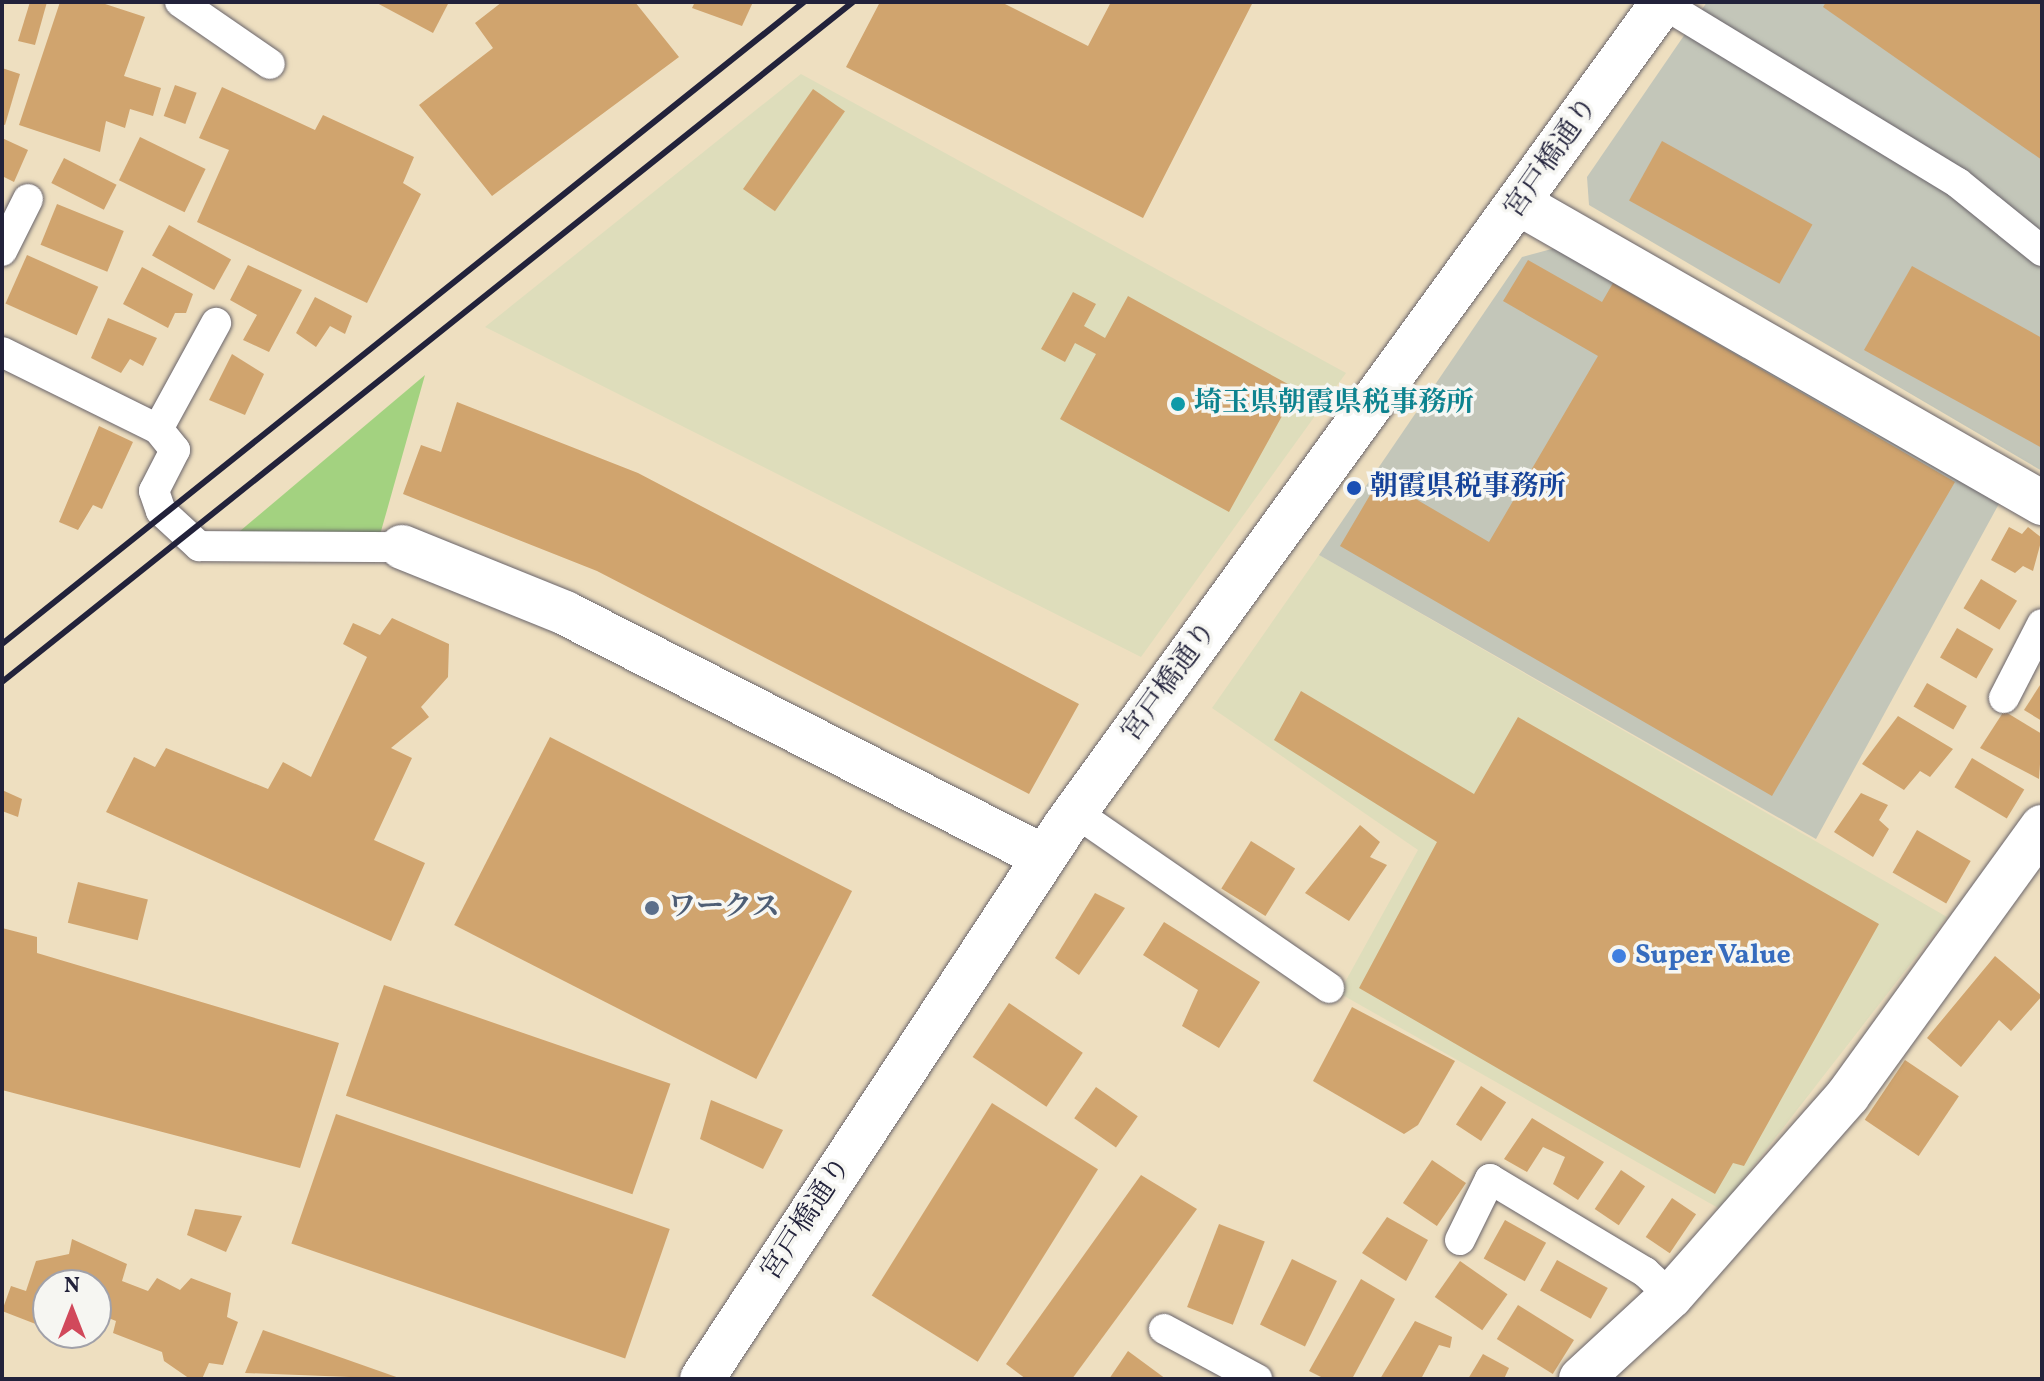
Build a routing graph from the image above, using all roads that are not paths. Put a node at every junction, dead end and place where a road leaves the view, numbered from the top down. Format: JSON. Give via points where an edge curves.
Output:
{"nodes":[{"id":1,"x":180,"y":2,"type":"edge"},
{"id":2,"x":1662,"y":2,"type":"edge"},
{"id":3,"x":270,"y":64,"type":"dead end"},
{"id":4,"x":28,"y":199,"type":"dead end"},
{"id":5,"x":1520,"y":204,"type":"junction"},
{"id":6,"x":2,"y":251,"type":"edge"},
{"id":7,"x":2042,"y":251,"type":"edge"},
{"id":8,"x":216,"y":323,"type":"dead end"},
{"id":9,"x":2,"y":352,"type":"edge"},
{"id":10,"x":158,"y":429,"type":"junction"},
{"id":11,"x":2042,"y":503,"type":"edge"},
{"id":12,"x":402,"y":547,"type":"joint"},
{"id":13,"x":2042,"y":624,"type":"edge"},
{"id":14,"x":2004,"y":698,"type":"dead end"},
{"id":15,"x":1075,"y":812,"type":"junction"},
{"id":16,"x":2042,"y":827,"type":"edge"},
{"id":17,"x":1044,"y":857,"type":"junction"},
{"id":18,"x":1329,"y":988,"type":"dead end"},
{"id":19,"x":1460,"y":1240,"type":"dead end"},
{"id":20,"x":1671,"y":1296,"type":"junction"},
{"id":21,"x":1164,"y":1329,"type":"dead end"},
{"id":22,"x":702,"y":1379,"type":"edge"},
{"id":23,"x":1257,"y":1379,"type":"edge"},
{"id":24,"x":1581,"y":1379,"type":"edge"}],
"edges":[{"from":1,"to":3,"type":"lane"},
{"from":2,"to":5,"type":"street","name":"宮戸橋通り"},
{"from":2,"to":7,"type":"lane","via":[[1958,183]]},
{"from":4,"to":6,"type":"lane"},
{"from":5,"to":11,"type":"street"},
{"from":5,"to":15,"type":"street","name":"宮戸橋通り"},
{"from":8,"to":10,"type":"lane"},
{"from":9,"to":10,"type":"lane"},
{"from":10,"to":12,"type":"lane","via":[[175,450],[154,491],[161,511],[199,546]]},
{"from":12,"to":17,"type":"street","via":[[565,613]]},
{"from":13,"to":14,"type":"lane"},
{"from":15,"to":17,"type":"street","name":"宮戸橋通り"},
{"from":15,"to":18,"type":"lane"},
{"from":16,"to":20,"type":"street","via":[[1848,1095]]},
{"from":17,"to":22,"type":"street","name":"宮戸橋通り"},
{"from":19,"to":20,"type":"lane","via":[[1490,1179]]},
{"from":20,"to":24,"type":"street"},
{"from":21,"to":23,"type":"lane"}]}
